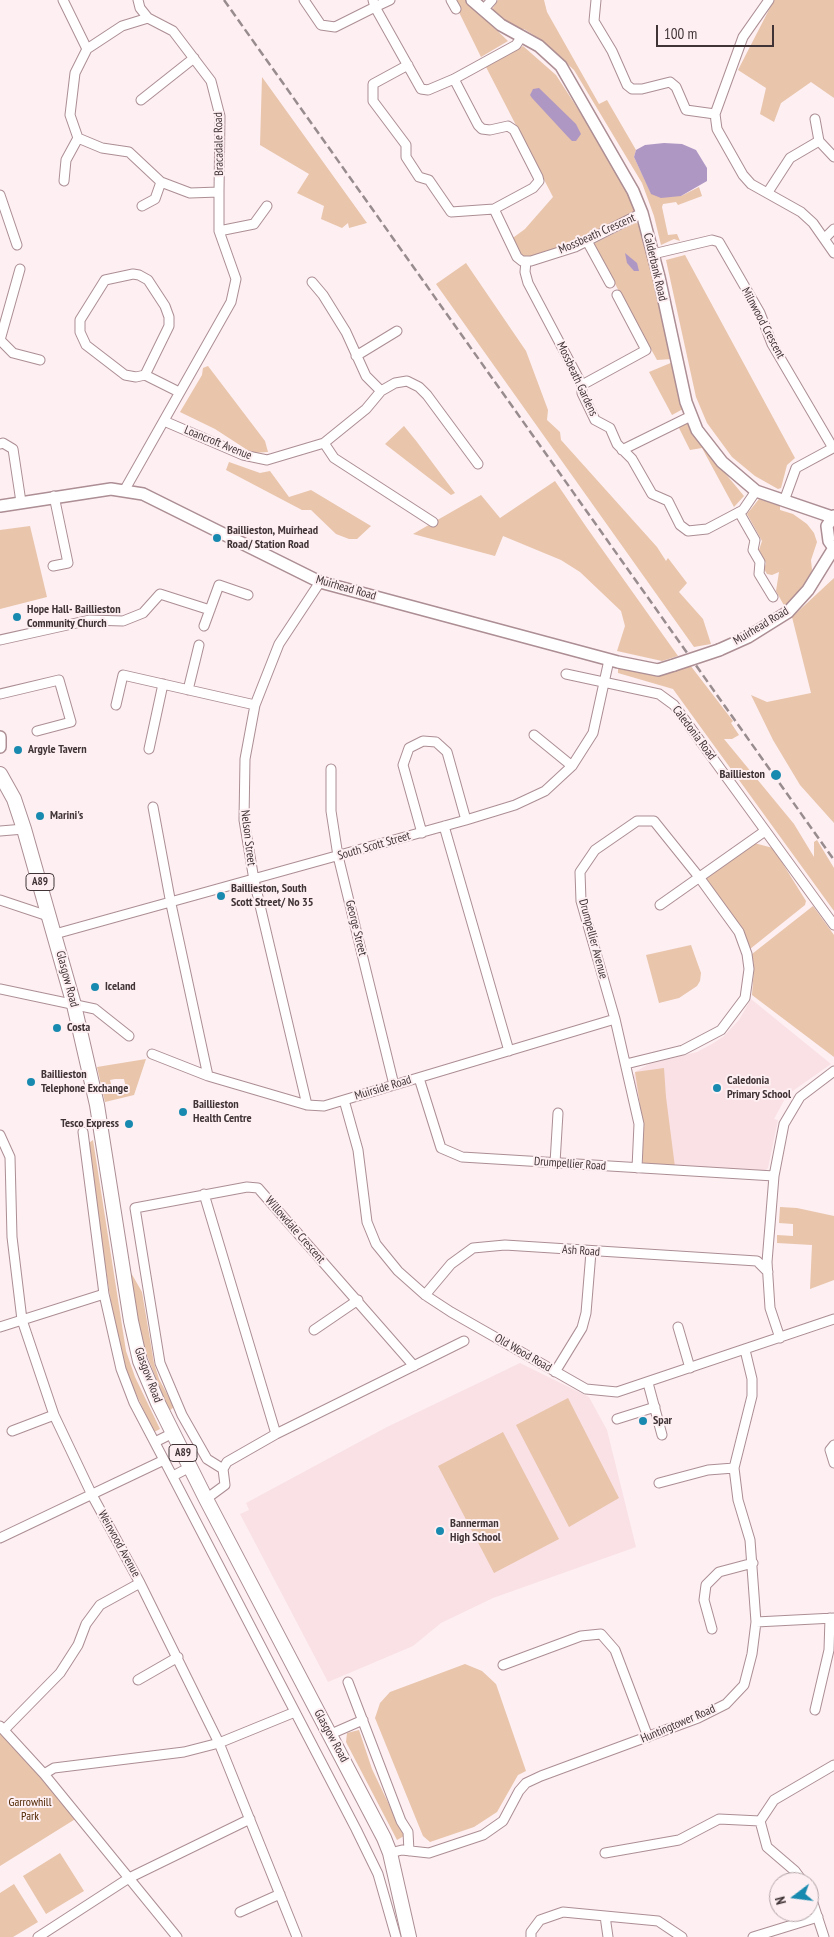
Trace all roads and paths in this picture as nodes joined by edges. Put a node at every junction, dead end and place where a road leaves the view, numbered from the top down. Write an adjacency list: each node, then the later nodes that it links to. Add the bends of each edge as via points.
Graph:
1 (63, 0): 15 (street)
2 (138, 0): 13 (street)
3 (304, 0): 10 (street, via 321,25 335,27)
4 (390, 0): 10 (street)
5 (451, 0): 11 (street)
6 (472, 0): 12 (street, Calderbank Road)
7 (492, 0): 12 (street)
8 (596, 0): 20 (street, via 594,21 627,85 632,89 642,89 670,82 676,87 686,110)
9 (769, 0): 20 (street, via 743,37)
10 (374, 4): 17 (street)
11 (456, 9)
12 (483, 10): 14 (street, Calderbank Road)
13 (148, 18): 15 (street, via 122,26); 16 (street, Bracadale Road, via 173,31)
14 (522, 36): 18 (street, via 516,45); 33 (street, Calderbank Road, via 561,66 633,191)
15 (87, 49): 22 (street, via 75,73 70,115)
16 (194, 58): 19 (street); 27 (street, Bracadale Road, via 211,81 220,116)
17 (408, 65): 18 (street, via 421,89 428,90); 32 (street, via 373,84 373,101 406,145 406,157 420,177 429,180 451,212)
18 (454, 79): 32 (street, via 482,129 508,126 514,130 538,177 533,188)
19 (141, 100)
20 (715, 114): 28 (street, via 717,129 743,175 751,184)
21 (815, 120): 23 (street)
22 (78, 138): 25 (street, via 66,160); 26 (street, Bracadale Road, via 102,148 129,152)
23 (819, 141): 24 (street); 28 (street, via 790,158)
24 (834, 157)
25 (64, 181)
26 (161, 182): 27 (street, Bracadale Road, via 190,192); 30 (street, via 155,199)
27 (219, 192): 35 (street, Bracadale Road)
28 (768, 192): 36 (street, via 801,212)
29 (0, 195): 38 (street)
30 (142, 206)
31 (268, 206): 35 (street, via 254,224)
32 (494, 209): 41 (street, via 517,257)
33 (642, 213): 37 (street, Mossbeath Crescent); 40 (street, Calderbank Road)
34 (834, 229): 36 (street)
35 (218, 231): 53 (street, Bracadale Road, via 236,279 231,302)
36 (825, 238): 39 (street)
37 (587, 241): 41 (street, Mossbeath Crescent); 44 (street)
38 (17, 245)
39 (834, 253)
40 (653, 254): 54 (street, Calderbank Road); 58 (street, Milnwood Crescent, via 712,240 719,242 760,313 772,344)
41 (526, 261): 51 (street, Mossbeath Gardens, via 528,284)
42 (20, 269): 47 (street)
43 (312, 282): 48 (street, via 335,312)
44 (610, 283)
45 (617, 295): 51 (street, via 646,350)
46 (397, 332): 48 (street)
47 (0, 340): 49 (street, via 13,353)
48 (356, 356): 52 (street, via 366,376)
49 (40, 360)
50 (145, 374): 50 (street, via 169,326 169,317 148,280 133,274 105,280 80,320 80,332 86,345 125,375 136,377); 53 (street)
51 (582, 385): 59 (street, Mossbeath Gardens, via 582,393 595,420 610,428)
52 (382, 391): 56 (street, Loancroft Avenue, via 366,409); 60 (street, Loancroft Avenue, via 395,383 407,381 419,387)
53 (179, 392): 55 (street, Bracadale Road)
54 (691, 416): 59 (street); 62 (street, Calderbank Road, via 697,430 722,462)
55 (164, 421): 56 (street, Loancroft Avenue, via 243,455 268,460); 61 (street, Bracadale Road)
56 (324, 443): 69 (street, via 334,458)
57 (0, 444): 65 (street, via 13,449)
58 (833, 449): 64 (street, Milnwood Crescent, via 796,468)
59 (622, 450): 67 (street, Mossbeath Gardens, via 632,459 652,494 668,501 680,525 688,531 707,529)
60 (478, 464)
61 (124, 490): 63 (street, Muirhead Road); 72 (street, Muirhead Road, via 143,494)
62 (756, 491): 64 (street, Calderbank Road); 67 (street, Mossbeath Gardens)
63 (54, 496): 65 (street, Muirhead Road); 71 (street, via 68,563)
64 (784, 501): 68 (street, Calderbank Road)
65 (21, 502): 66 (street, Muirhead Road)
66 (0, 506)
67 (739, 512): 74 (street, via 755,540 754,550 760,562 758,574)
68 (833, 516): 70 (street, via 827,532)
69 (433, 522)
70 (834, 548): 79 (street, Muirhead Road, bridge, via 808,590 788,612 748,637 658,670)
71 (53, 566)
72 (320, 582): 79 (street, Muirhead Road); 86 (street, Nelson Street, via 279,644)
73 (248, 595): 75 (street, via 219,585)
74 (773, 597)
75 (210, 610): 76 (street); 77 (street, via 160,594 144,613 122,620 90,620)
76 (204, 626)
77 (0, 640)
78 (199, 645): 83 (street)
79 (609, 660): 81 (street, South Scott Street)
80 (566, 674): 81 (street, Caledonia Road)
81 (604, 682): 92 (street, South Scott Street, via 593,733); 100 (street, Caledonia Road, via 659,694 674,705)
82 (163, 684): 83 (street); 85 (street, via 123,674); 91 (street)
83 (188, 690): 86 (street)
84 (0, 694): 87 (street, via 59,680 71,722)
85 (116, 705)
86 (255, 705): 104 (street, Nelson Street, via 245,759 244,820)
87 (37, 731)
88 (534, 735): 92 (street)
89 (0, 737): 90 (street)
90 (0, 747)
91 (149, 749)
92 (572, 766): 96 (street, South Scott Street, via 545,792 515,806)
93 (331, 769): 102 (street, George Street, via 330,811)
94 (0, 774): 98 (main road, Glasgow Road / A89, via 14,799)
95 (153, 807): 106 (street)
96 (466, 820): 97 (street, South Scott Street); 101 (street, via 447,752 436,742 424,741 409,748 403,765)
97 (444, 826): 101 (street, South Scott Street); 115 (street)
98 (24, 829): 99 (street); 108 (main road, Glasgow Road / A89)
99 (0, 831)
100 (765, 831): 103 (street); 109 (street, Caledonia Road)
101 (422, 833): 102 (street, South Scott Street)
102 (338, 856): 104 (street, South Scott Street); 121 (street, George Street)
103 (699, 877): 107 (street); 113 (street, Drumpellier Avenue, via 654,821 638,821 595,850 580,872 581,901); 117 (street, via 739,932 749,969 745,998 721,1030 683,1050)
104 (254, 880): 106 (street, South Scott Street); 123 (street, Nelson Street)
105 (0, 900): 108 (street)
106 (171, 904): 110 (street, South Scott Street); 119 (street)
107 (660, 904)
108 (50, 917): 110 (main road, Glasgow Road / A89)
109 (834, 925)
110 (55, 934): 112 (main road, Glasgow Road / A89)
111 (0, 989): 112 (street)
112 (74, 1005): 114 (street, via 94,1009); 154 (main road, Glasgow Road / A89, via 97,1105 134,1339 147,1379)
113 (615, 1019): 115 (street, Muirside Road); 117 (street, Drumpellier Avenue)
114 (129, 1036)
115 (510, 1051): 120 (street, Muirside Road)
116 (152, 1054): 119 (street, Muirside Road)
117 (626, 1064): 128 (street, Drumpellier Avenue, via 639,1124)
118 (834, 1071): 129 (street, via 800,1097 784,1124)
119 (208, 1076): 123 (street, Muirside Road)
120 (419, 1078): 121 (street, Muirside Road); 127 (street, Drumpellier Road, via 441,1148 462,1157)
121 (394, 1085): 122 (street, Muirside Road)
122 (344, 1100): 123 (street, Muirside Road, via 324,1106); 136 (street, Old Wood Road, via 358,1150 362,1200 376,1244 398,1271)
123 (306, 1105)
124 (558, 1113): 127 (street)
125 (83, 1132): 135 (street, Glasgow Road)
126 (0, 1135): 139 (street, Weirwood Avenue, via 10,1157 12,1237)
127 (555, 1163): 128 (street, Drumpellier Road)
128 (637, 1168): 129 (street, Drumpellier Road)
129 (774, 1176): 132 (street)
130 (204, 1194): 137 (street, Willowdale Crescent, via 258,1188); 155 (street); 163 (street, Willowdale Crescent, via 134,1208 160,1363 182,1415 207,1458)
131 (591, 1252): 133 (street, Ash Road); 136 (street, Ash Road, via 505,1245 473,1248 451,1264); 148 (street, via 582,1328)
132 (768, 1252): 133 (street); 134 (street)
133 (757, 1261): 134 (street)
134 (768, 1272): 143 (street, via 770,1308)
135 (104, 1294): 139 (street); 157 (street, Glasgow Road, via 121,1369)
136 (425, 1295): 148 (street, Old Wood Road)
137 (358, 1300): 142 (street); 146 (street, Willowdale Crescent)
138 (834, 1319): 143 (street, Old Wood Road)
139 (22, 1320): 140 (street); 151 (street, Weirwood Avenue)
140 (0, 1327)
141 (678, 1327): 147 (street)
142 (314, 1330)
143 (780, 1338): 145 (street, Old Wood Road)
144 (464, 1342): 146 (street)
145 (745, 1350): 147 (street, Old Wood Road); 162 (street, Huntingtower Road, via 752,1379 752,1396)
146 (414, 1366): 155 (street)
147 (690, 1368): 149 (street, Old Wood Road)
148 (555, 1372): 149 (street, Old Wood Road, via 586,1389 617,1392)
149 (648, 1383): 150 (street)
150 (655, 1407): 152 (street); 156 (street)
151 (54, 1415): 153 (street); 166 (street, Weirwood Avenue)
152 (617, 1419)
153 (12, 1431)
154 (172, 1433): 157 (street); 161 (main road, Glasgow Road / A89)
155 (276, 1434): 163 (street, via 227,1462)
156 (662, 1435)
157 (155, 1442): 159 (street, Glasgow Road)
158 (834, 1445): 160 (street, via 830,1450)
159 (164, 1460): 164 (street, Glasgow Road); 166 (street)
160 (834, 1463)
161 (190, 1467): 164 (street); 167 (main road, Glasgow Road / A89)
162 (734, 1468): 165 (street, via 708,1470); 169 (street, Huntingtower Road)
163 (223, 1469): 167 (street, via 225,1485)
164 (172, 1476): 179 (street, Glasgow Road)
165 (665, 1485)
166 (92, 1495): 168 (street); 170 (street, Weirwood Avenue)
167 (206, 1499): 182 (main road, Glasgow Road / A89)
168 (0, 1538)
169 (753, 1563): 172 (street, Huntingtower Road); 173 (street, via 719,1572 710,1579 704,1597 705,1621)
170 (140, 1583): 174 (street, Weirwood Avenue); 181 (street, via 100,1605 60,1673)
171 (832, 1618): 172 (street); 178 (street, via 829,1650)
172 (756, 1622): 183 (street, Huntingtower Road, via 744,1685 726,1704)
173 (712, 1629)
174 (178, 1657): 176 (street); 184 (street, Weirwood Avenue)
175 (503, 1665): 183 (street, via 580,1636 601,1634 615,1650)
176 (138, 1680)
177 (348, 1682): 180 (street)
178 (816, 1710)
179 (295, 1712): 184 (street); 196 (street, Glasgow Road)
180 (363, 1720): 182 (street); 189 (street, via 408,1832)
181 (2, 1728): 186 (street)
182 (331, 1734): 190 (main road, Glasgow Road / A89)
183 (648, 1737): 189 (street, Huntingtower Road, via 526,1784 503,1821 483,1835 429,1853)
184 (219, 1743): 186 (street, via 184,1752 54,1768); 187 (street, Weirwood Avenue)
185 (834, 1765): 188 (street, via 774,1800)
186 (44, 1774): 193 (street)
187 (250, 1819): 193 (street); 194 (street, Weirwood Avenue)
188 (760, 1821): 191 (street, via 719,1819 679,1840); 192 (street, via 767,1847)
189 (409, 1851): 190 (street, Huntingtower Road)
190 (390, 1853): 196 (main road, Glasgow Road / A89)
191 (604, 1853)
192 (796, 1872)
193 (128, 1878): 201 (street); 202 (street)
194 (280, 1894): 195 (street); 203 (street, Weirwood Avenue)
195 (240, 1912)
196 (397, 1912): 200 (street, Glasgow Road); 204 (main road, Glasgow Road / A89)
197 (605, 1916): 205 (street, via 563,1912 540,1920); 206 (street); 207 (street, via 658,1920)
198 (819, 1920): 209 (street)
199 (802, 1922): 208 (street)
200 (393, 1935)
201 (38, 1937)
202 (177, 1937)
203 (297, 1937)
204 (409, 1937)
205 (531, 1937)
206 (608, 1937)
207 (682, 1937)
208 (753, 1937)
209 (824, 1937)

